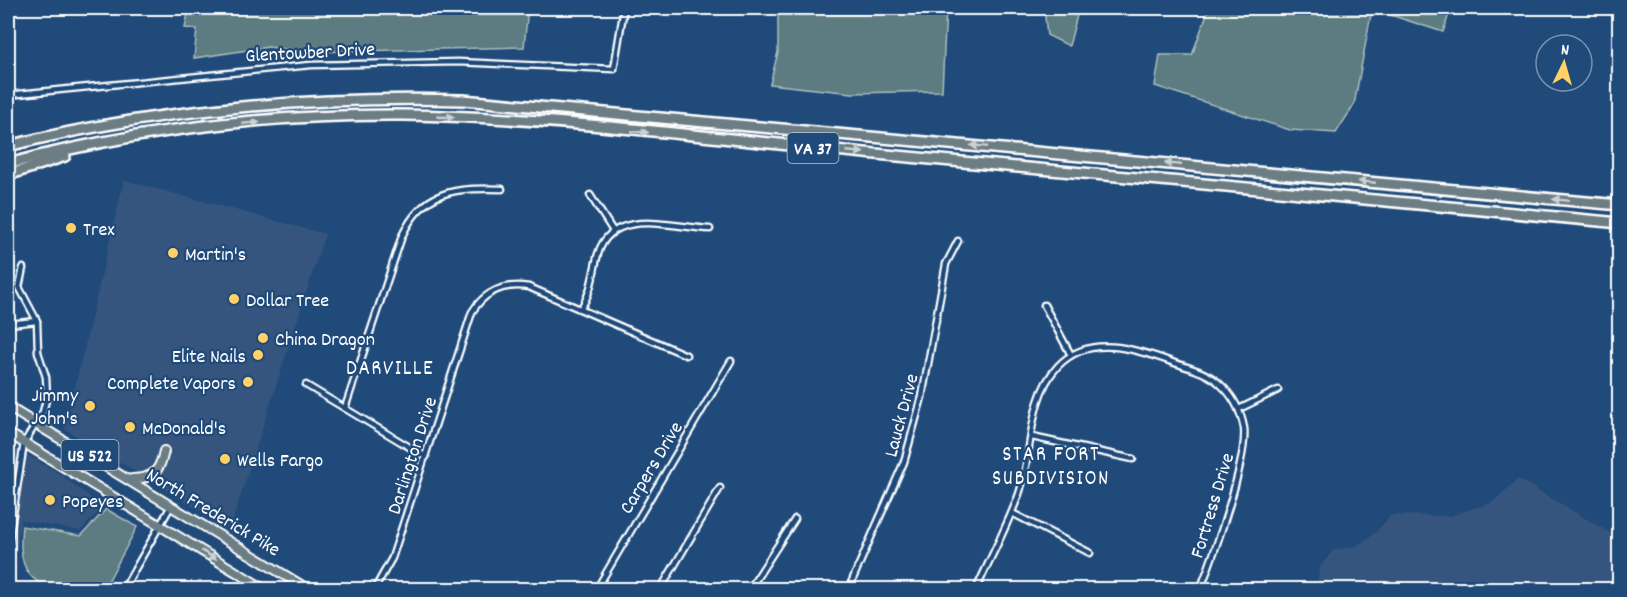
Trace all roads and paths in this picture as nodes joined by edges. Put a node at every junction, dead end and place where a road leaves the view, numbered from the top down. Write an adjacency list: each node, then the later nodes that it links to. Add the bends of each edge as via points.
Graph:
1 (624, 8): 2 (street, Glentowber Drive, via 614,69 458,62 311,65)
2 (8, 95)
3 (212, 127): 5 (highway, VA 37, via 123,139); 6 (highway, via 73,154); 10 (highway, VA 37, one-way to 10, via 364,116 493,119)
4 (8, 145): 9 (highway, VA 37, one-way to 4, via 463,100 357,99 246,105 169,114)
5 (8, 164)
6 (8, 175)
7 (502, 189): 25 (street, via 446,192 430,200 412,219 402,236)
8 (591, 195): 12 (street)
9 (1620, 205)
10 (1620, 223)
11 (710, 229): 12 (street, via 636,223)
12 (613, 231): 16 (street, via 601,246)
13 (958, 241): 49 (street, Lauck Drive, via 946,264 922,397 904,462)
14 (23, 268): 17 (street, via 19,287)
15 (1044, 304): 20 (street)
16 (581, 308): 19 (street, Darlington Drive); 32 (street, Darlington Drive, via 520,285 503,287 483,297 472,312)
17 (37, 321): 18 (street); 27 (street, via 38,352 48,387 46,405)
18 (8, 324)
19 (686, 355)
20 (1071, 355): 26 (street, Fortress Drive, via 1108,346 1135,349 1211,377); 29 (street, via 1046,382)
21 (731, 361): 46 (street, Carpers Drive)
22 (306, 385): 25 (street)
23 (1278, 390): 26 (street)
24 (8, 407): 27 (main road, North Frederick Pike / US 522)
25 (345, 408): 32 (street)
26 (1239, 409): 51 (street, Fortress Drive, via 1244,428 1243,454)
27 (36, 423): 30 (street); 34 (main road, North Frederick Pike / US 522)
28 (8, 434): 30 (main road, North Frederick Pike / US 522)
29 (1032, 437): 33 (street); 37 (street)
30 (24, 443): 39 (main road, North Frederick Pike / US 522); 40 (street)
31 (164, 451): 34 (main road, via 157,472 146,479)
32 (426, 457): 45 (street, Darlington Drive, via 392,558)
33 (1133, 459)
34 (129, 479): 36 (main road, North Frederick Pike / US 522)
35 (720, 488): 47 (street)
36 (172, 505): 39 (street); 44 (main road, North Frederick Pike / US 522)
37 (1012, 513): 41 (street); 50 (street)
38 (795, 519): 48 (street)
39 (160, 525): 42 (street); 43 (main road, North Frederick Pike / US 522, one-way to 43)
40 (8, 546)
41 (1090, 553)
42 (123, 590)
43 (266, 590)
44 (309, 590)
45 (374, 590)
46 (596, 590)
47 (660, 590)
48 (749, 590)
49 (848, 590)
50 (976, 590)
51 (1200, 590)

